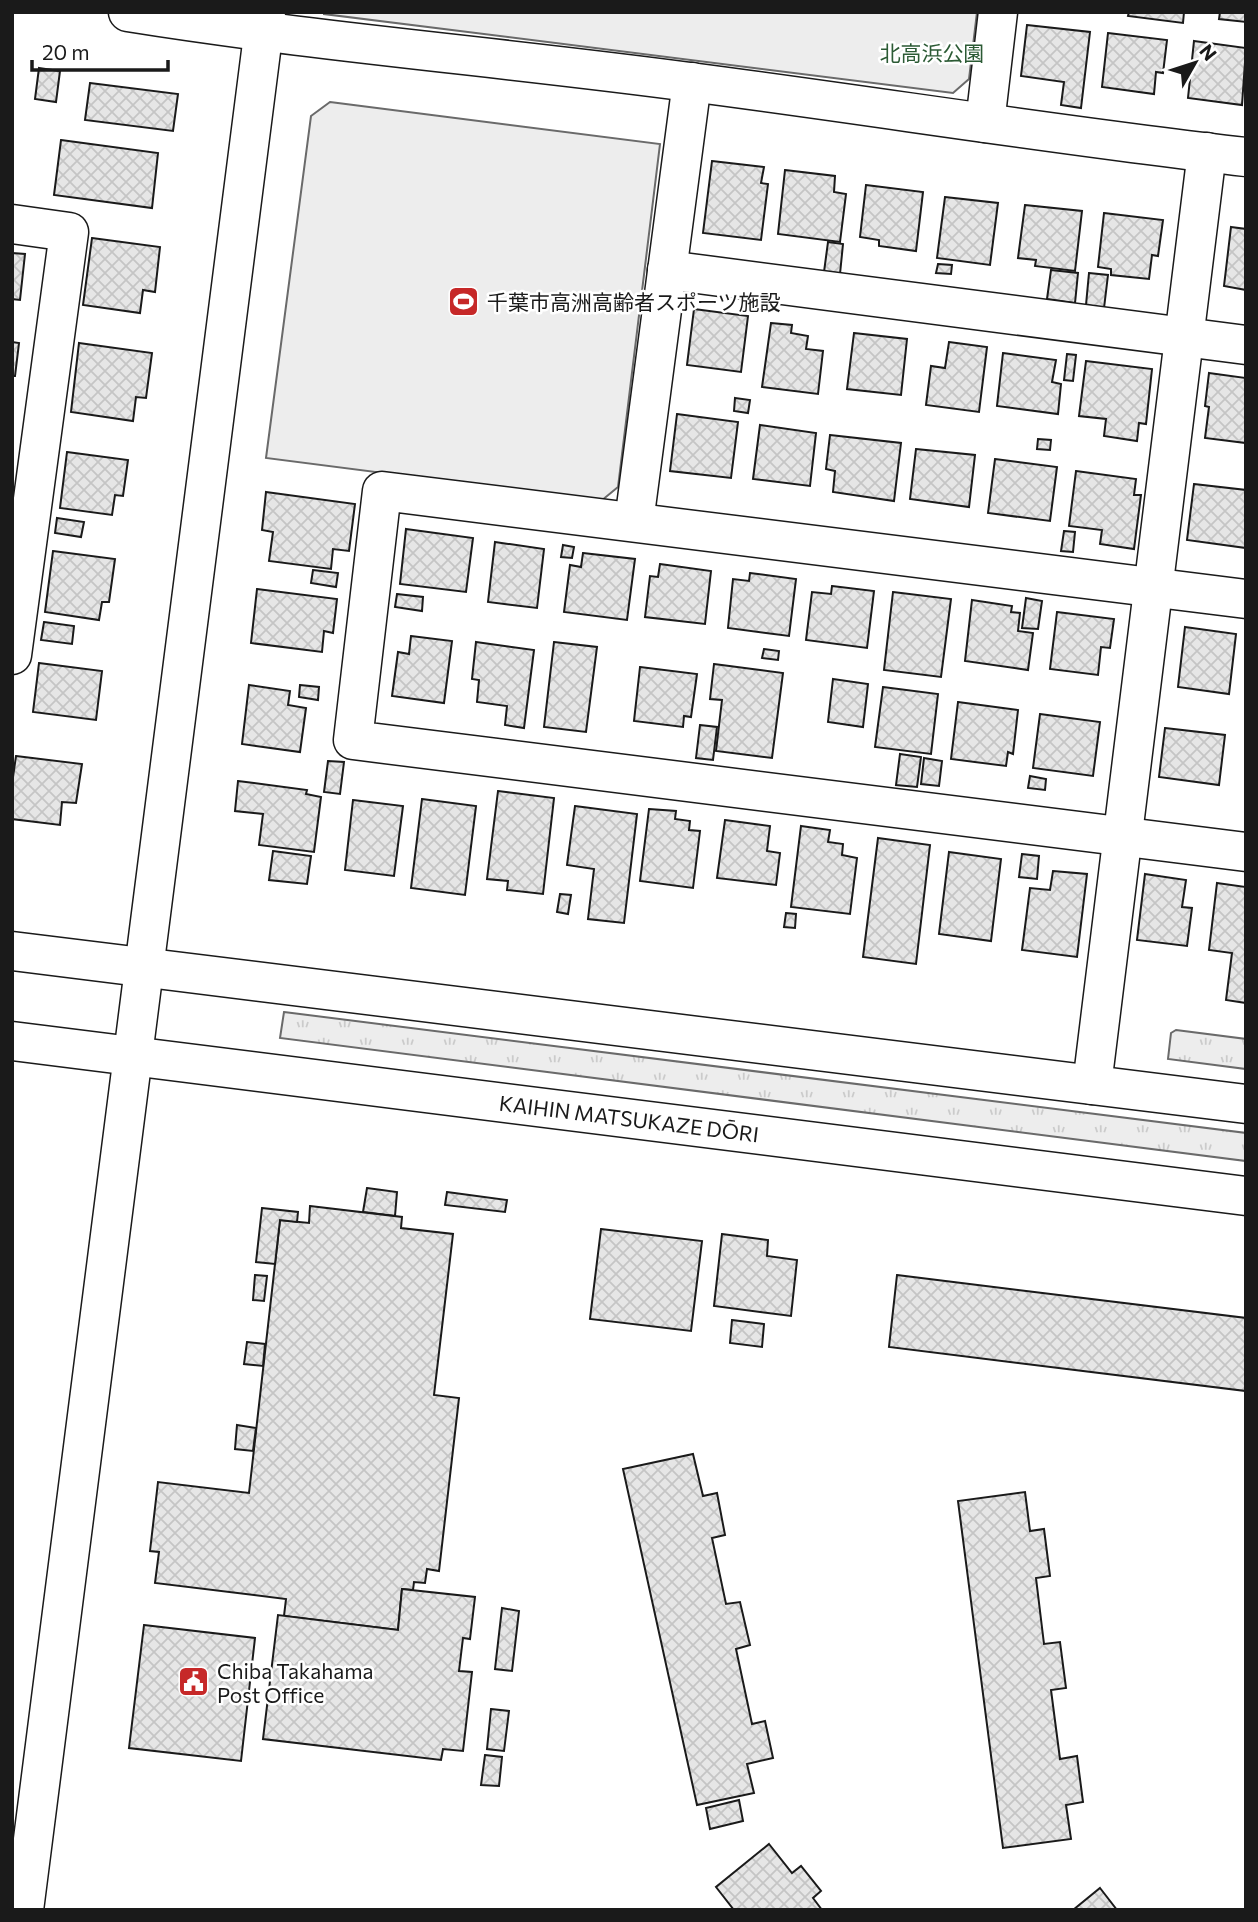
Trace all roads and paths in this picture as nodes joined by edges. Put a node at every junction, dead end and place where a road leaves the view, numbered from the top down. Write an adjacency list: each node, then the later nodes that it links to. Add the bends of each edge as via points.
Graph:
1 (128, 12): 3 (street)
2 (998, 12): 5 (street)
3 (265, 23): 4 (street); 19 (street)
4 (692, 82): 5 (street); 9 (street)
5 (985, 123): 6 (street)
6 (1207, 152): 7 (street); 10 (street)
7 (1246, 157)
8 (12, 224): 15 (street, via 69,232)
9 (667, 270): 10 (street); 12 (street)
10 (1184, 337): 11 (street); 13 (street)
11 (1246, 345)
12 (634, 522): 13 (street); 16 (street, via 382,491 353,740)
13 (1153, 588): 14 (street); 16 (street)
14 (1246, 599)
15 (12, 655)
16 (1123, 836): 17 (street); 22 (street)
17 (1246, 852)
18 (12, 951): 19 (street)
19 (144, 967): 21 (street); 22 (street)
20 (12, 1041): 21 (street, KAIHIN MATSUKAZE DŌRI)
21 (133, 1056): 24 (street, KAIHIN MATSUKAZE DŌRI); 25 (street)
22 (1092, 1086): 23 (street)
23 (1246, 1104)
24 (1246, 1196)
25 (24, 1910)

